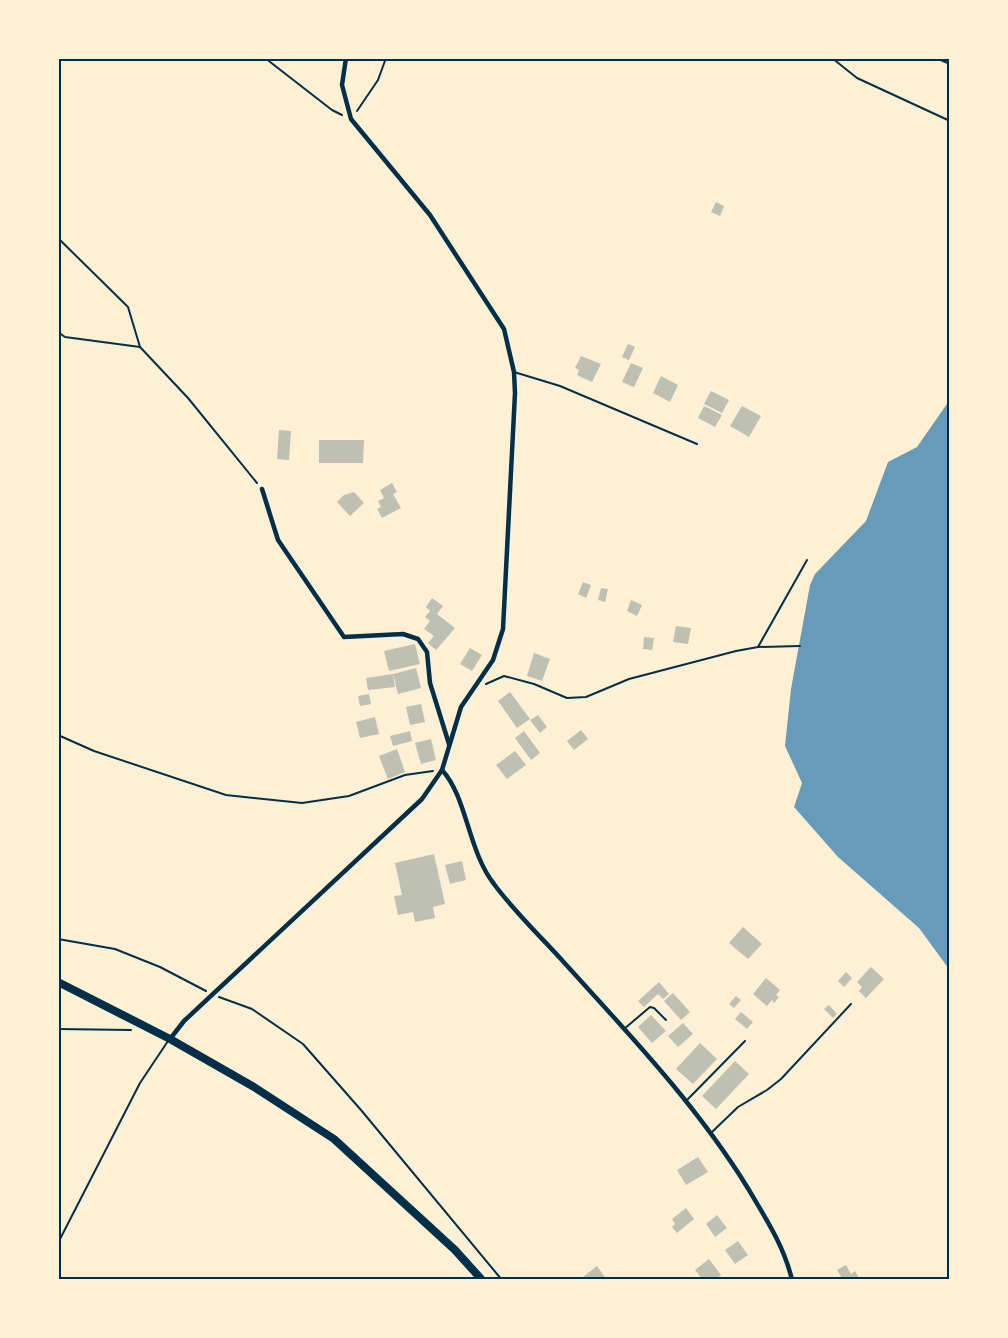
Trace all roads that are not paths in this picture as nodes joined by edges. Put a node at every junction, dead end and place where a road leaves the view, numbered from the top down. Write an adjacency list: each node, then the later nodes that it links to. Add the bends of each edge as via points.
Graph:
1 (346, 58): 2 (street, via 342,85 351,119 430,215 504,329)
2 (514, 372): 3 (lane, via 560,386); 5 (street, via 503,629 494,660 461,707)
3 (697, 444)
4 (262, 489): 5 (street, via 278,540 344,637 403,634 418,639 427,652 430,682)
5 (449, 747): 6 (street)
6 (442, 770): 10 (street, via 452,781 472,844 493,883); 11 (street, via 422,799 184,1020)
7 (58, 982): 11 (main road)
8 (851, 1004): 14 (lane, via 781,1079 738,1107)
9 (666, 1020): 10 (lane, via 650,1007)
10 (624, 1029): 13 (street)
11 (170, 1039): 15 (lane, via 140,1083); 16 (main road, via 334,1139 455,1250)
12 (745, 1041): 13 (lane)
13 (686, 1102): 14 (street)
14 (710, 1134): 17 (street, via 777,1238)
15 (58, 1243)
16 (482, 1280)
17 (792, 1280)

